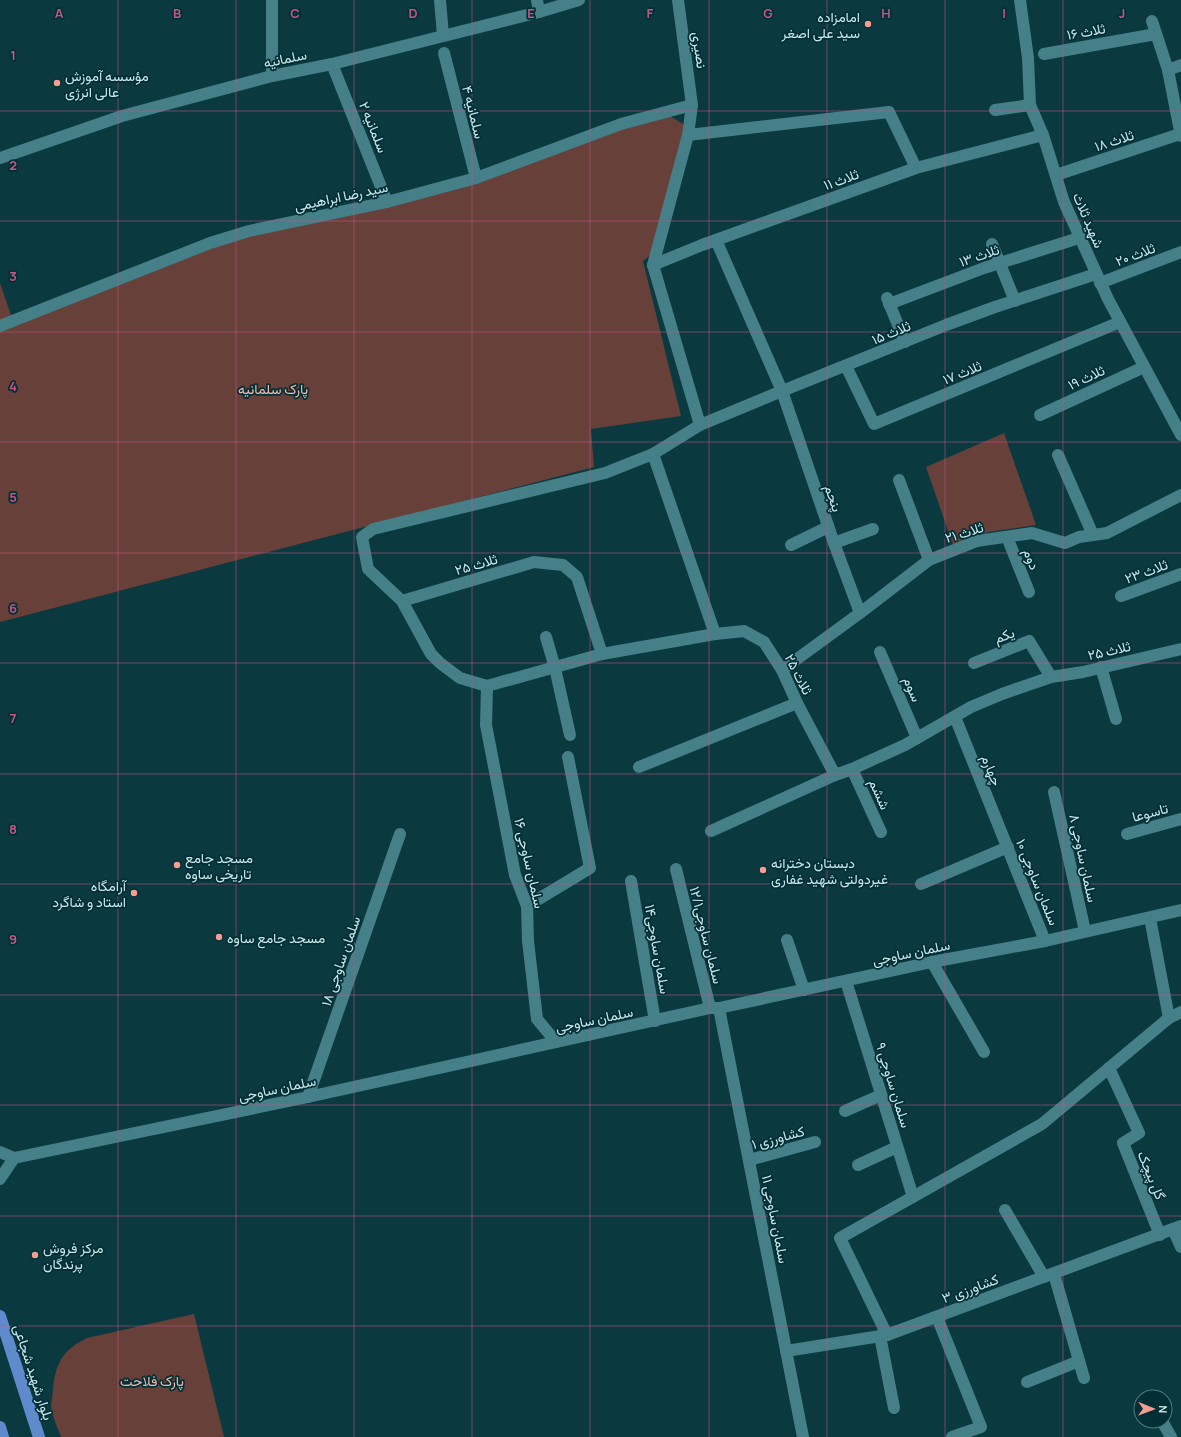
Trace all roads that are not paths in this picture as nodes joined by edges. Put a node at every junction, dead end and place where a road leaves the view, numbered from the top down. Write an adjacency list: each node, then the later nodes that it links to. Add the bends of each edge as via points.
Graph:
1 (272, 0): 16 (street)
2 (440, 0): 10 (street)
3 (537, 0): 7 (street)
4 (579, 0): 7 (street, سلمانیه)
5 (678, 0): 17 (street, نصیری)
6 (1020, 0): 18 (street, شهید ثلاث, via 1028,58)
7 (539, 12): 10 (street, سلمانیه)
8 (1152, 21): 9 (street)
9 (1156, 34): 12 (street, ثلاث ۱۶); 15 (street)
10 (444, 35): 13 (street, سلمانیه)
11 (444, 53): 26 (street, سلمانیه ۴)
12 (1044, 54)
13 (332, 64): 16 (street, سلمانیه); 27 (street, سلمانیه ۲)
14 (1181, 65): 15 (street)
15 (1168, 70): 22 (street)
16 (272, 76): 23 (street, سلمانیه, via 122,116)
17 (692, 105): 20 (street, نصیری); 26 (street, سید رضا ابراهیمی, via 621,124)
18 (1030, 105): 19 (street); 21 (street, شهید ثلاث)
19 (995, 110)
20 (688, 135): 24 (street, via 889,112); 33 (street, نصیری)
21 (1043, 135): 24 (street, ثلاث ۱۱); 25 (street, شهید ثلاث)
22 (1181, 135): 25 (street, ثلاث ۱۸)
23 (0, 158)
24 (916, 168): 29 (street, ثلاث ۱۱)
25 (1056, 175): 28 (street, شهید ثلاث, via 1064,202)
26 (476, 178): 27 (street, سید رضا ابراهیمی)
27 (387, 202): 37 (street, سید رضا ابراهیمی, via 249,231 210,243)
28 (1080, 238): 32 (street, ثلاث ۱۳); 34 (street, شهید ثلاث)
29 (716, 240): 33 (street, ثلاث ۱۱); 41 (street, پنجم)
30 (992, 244): 32 (street)
31 (1181, 252): 34 (street, ثلاث ۲۰)
32 (1000, 264): 35 (street); 38 (street, ثلاث ۱۳, via 888,301)
33 (653, 265): 43 (street)
34 (1098, 279): 35 (street, ثلاث ۱۵); 36 (street, شهید ثلاث)
35 (1015, 301): 38 (street, ثلاث ۱۵)
36 (1120, 322): 39 (street, ثلاث ۱۷, via 874,424); 40 (street, شهید ثلاث)
37 (0, 326)
38 (905, 342): 39 (street, ثلاث ۱۵)
39 (846, 366): 41 (street, ثلاث ۱۵)
40 (1144, 367): 42 (street, ثلاث ۱۹); 44 (street, شهید ثلاث)
41 (782, 391): 43 (street, ثلاث ۱۵); 49 (street, پنجم)
42 (1040, 415)
43 (700, 425): 45 (street, ثلاث ۱۵)
44 (1181, 435)
45 (653, 454): 59 (street, ثلاث ۱۵, via 605,473 373,529 362,537 368,569); 61 (street)
46 (1058, 455): 51 (street)
47 (900, 480): 55 (street)
48 (1181, 495): 51 (street, ثلاث ۲۱, via 1107,533)
49 (828, 528): 53 (street, پنجم); 54 (street)
50 (873, 529): 53 (street)
51 (1093, 535): 52 (street, ثلاث ۲۱, via 1065,543 1032,533)
52 (1007, 536): 55 (street, ثلاث ۲۱, via 977,541); 57 (street, دوم)
53 (834, 543): 60 (street, پنجم)
54 (791, 545)
55 (929, 560): 60 (street, ثلاث ۲۱)
56 (1181, 574): 58 (street, ثلاث ۲۳)
57 (1029, 592)
58 (1121, 596)
59 (402, 601): 65 (street, ثلاث ۲۵, via 534,562 563,565 577,577); 71 (street, via 423,642 440,663 460,678)
60 (860, 613): 69 (street, ثلاث ۲۱)
61 (715, 634): 65 (street, ثلاث ۲۵); 69 (street, ثلاث ۲۵, via 744,630 764,642)
62 (546, 637): 68 (street)
63 (1181, 649): 67 (street, ثلاث ۲۵)
64 (880, 652): 76 (street, سوم)
65 (602, 654): 68 (street)
66 (974, 663): 70 (street, یکم, via 1030,641)
67 (1101, 667): 70 (street, ثلاث ۲۵); 74 (street)
68 (555, 668): 71 (street); 75 (street)
69 (782, 670): 72 (street, ثلاث ۲۵)
70 (1051, 677): 73 (street, ثلاث ۲۵, via 1002,694)
71 (487, 686): 92 (street, سلمان ساوجی ۱۶, via 486,725 515,875)
72 (797, 703): 78 (street); 80 (street, ثلاث ۲۵)
73 (955, 717): 76 (street, ثلاث ۲۵); 87 (street, چهارم)
74 (1116, 719)
75 (570, 735)
76 (918, 738): 79 (street, ثلاث ۲۵)
77 (568, 757): 92 (street, via 590,868)
78 (639, 767)
79 (852, 769): 80 (street, ثلاث ۲۵); 84 (street, ششم)
80 (835, 775): 83 (street)
81 (1054, 792): 95 (street, سلمان ساوجی ۸)
82 (1181, 819): 86 (street, تاسوعا)
83 (711, 831)
84 (881, 832)
85 (400, 834): 109 (street, سلمان ساوجی ۱۸)
86 (1127, 834)
87 (1002, 835): 88 (street, سلمان ساوجی ۱۰)
88 (1008, 847): 91 (street); 97 (street, سلمان ساوجی ۱۰)
89 (676, 869): 101 (street, سلمان ساوجی۱۲/۱)
90 (631, 881): 104 (street, سلمان ساوجی۱۴)
91 (920, 884)
92 (527, 906): 105 (street, سلمان ساوجی ۱۶, via 528,941 537,1019)
93 (1181, 910): 94 (street, سلمان ساوجی)
94 (1150, 918): 95 (street, سلمان ساوجی); 103 (street)
95 (1085, 932): 97 (street, سلمان ساوجی)
96 (787, 940): 100 (street)
97 (1045, 940): 98 (street, سلمان ساوجی)
98 (932, 962): 99 (street, سلمان ساوجی); 106 (street)
99 (846, 981): 100 (street, سلمان ساوجی); 108 (street, سلمان ساوجی ۹)
100 (804, 990): 101 (street, سلمان ساوجی)
101 (714, 1008): 104 (street, سلمان ساوجی); 115 (street, سلمان ساوجی ۱۱)
102 (1181, 1012): 103 (street)
103 (1168, 1018): 107 (street)
104 (654, 1021): 105 (street, سلمان ساوجی)
105 (556, 1042): 109 (street, سلمان ساوجی)
106 (984, 1052)
107 (1109, 1068): 118 (street, via 1042,1124); 121 (street, گل پیچک, via 1139,1133 1123,1144)
108 (881, 1095): 110 (street); 112 (street, سلمان ساوجی ۹)
109 (308, 1097): 114 (street, سلمان ساوجی)
110 (845, 1111)
111 (815, 1142): 115 (street, کشاورزی ۱)
112 (897, 1147): 116 (street); 118 (street, سلمان ساوجی ۹)
113 (0, 1152): 114 (street)
114 (14, 1158): 117 (street)
115 (749, 1160): 127 (street, سلمان ساوجی ۱۱)
116 (858, 1165)
117 (0, 1179)
118 (913, 1197): 126 (street, via 840,1238)
119 (1005, 1210): 123 (street)
120 (1177, 1228): 121 (street, کشاورزی ۳); 122 (street)
121 (1160, 1235): 123 (street, کشاورزی ۳)
122 (1181, 1247)
123 (1049, 1275): 125 (street, کشاورزی ۳); 128 (street)
124 (0, 1316): 134 (main road, بلوار شهید شجاعی)
125 (937, 1317): 126 (street, کشاورزی ۳); 136 (street, via 981,1427)
126 (884, 1335): 127 (street, کشاورزی ۳); 131 (street)
127 (786, 1351): 135 (street, سلمان ساوجی ۱۱)
128 (1079, 1362): 129 (street); 130 (street)
129 (1084, 1378)
130 (1026, 1382)
131 (894, 1408)
132 (0, 1427): 133 (main road)
133 (3, 1437)
134 (39, 1437)
135 (803, 1437)
136 (952, 1437)

